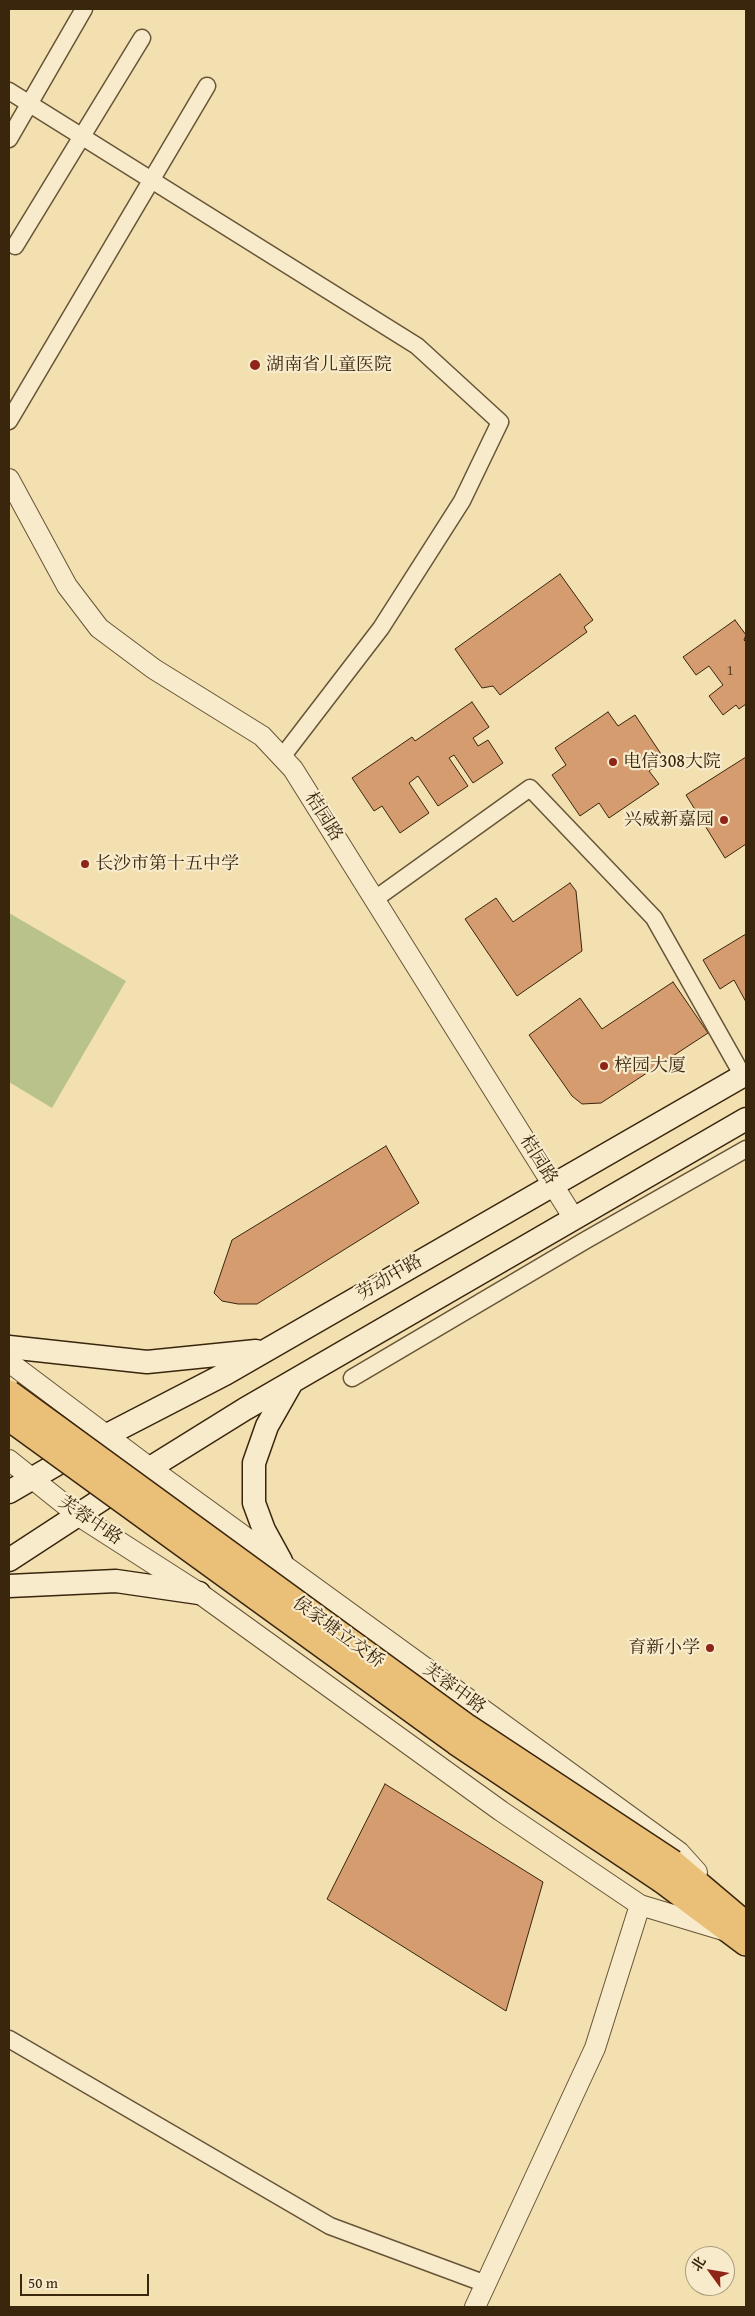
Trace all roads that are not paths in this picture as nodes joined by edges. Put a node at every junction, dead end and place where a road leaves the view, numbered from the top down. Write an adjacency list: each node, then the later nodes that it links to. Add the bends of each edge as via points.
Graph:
1 (84, 9): 5 (street)
2 (142, 38): 6 (street)
3 (207, 86): 8 (street)
4 (9, 91): 5 (street)
5 (30, 104): 6 (street); 7 (street)
6 (82, 137): 8 (street); 9 (street)
7 (9, 139)
8 (153, 180): 10 (street); 12 (street, via 417,346 500,422 462,501 381,628)
9 (15, 246)
10 (9, 421)
11 (9, 480): 12 (street, 桔园路, via 67,586 99,628 154,669 262,736)
12 (282, 757): 13 (street, 桔园路, via 293,768)
13 (375, 899): 14 (street, via 530,788 654,918); 17 (street, 桔园路)
14 (745, 1075): 17 (main road, 劳动中路)
15 (746, 1119): 18 (main road)
16 (746, 1149): 22 (street)
17 (553, 1184): 18 (street, 桔园路); 20 (main road, 劳动中路)
18 (573, 1217): 23 (main road)
19 (9, 1347): 20 (main road, via 147,1362)
20 (265, 1351): 26 (main road, 劳动中路)
21 (9, 1362): 26 (street)
22 (352, 1378)
23 (292, 1382): 28 (main road); 33 (main road, via 267,1426 254,1463 254,1504)
24 (9, 1393): 36 (main road, 侯家塘立交桥, bridge)
25 (9, 1418): 36 (main road, 侯家塘立交桥, bridge, via 456,1742)
26 (107, 1435): 28 (street, 芙蓉中路); 29 (main road, 劳动中路)
27 (9, 1460): 29 (street, 芙蓉中路)
28 (150, 1468): 31 (main road); 33 (street, 芙蓉中路)
29 (32, 1480): 30 (main road, 劳动中路); 31 (street, 芙蓉中路)
30 (9, 1492)
31 (79, 1516): 32 (main road); 35 (street, 芙蓉中路)
32 (9, 1560)
33 (281, 1561): 38 (street, 芙蓉中路, via 679,1852)
34 (9, 1586): 35 (main road, via 116,1581)
35 (199, 1592): 37 (street, 芙蓉中路, via 501,1811)
36 (668, 1872): 38 (main road)
37 (640, 1905): 38 (street, 芙蓉中路); 40 (street, via 595,2048)
38 (741, 1930)
39 (9, 2039): 40 (street, via 330,2226)
40 (486, 2284): 41 (street)
41 (475, 2307)

